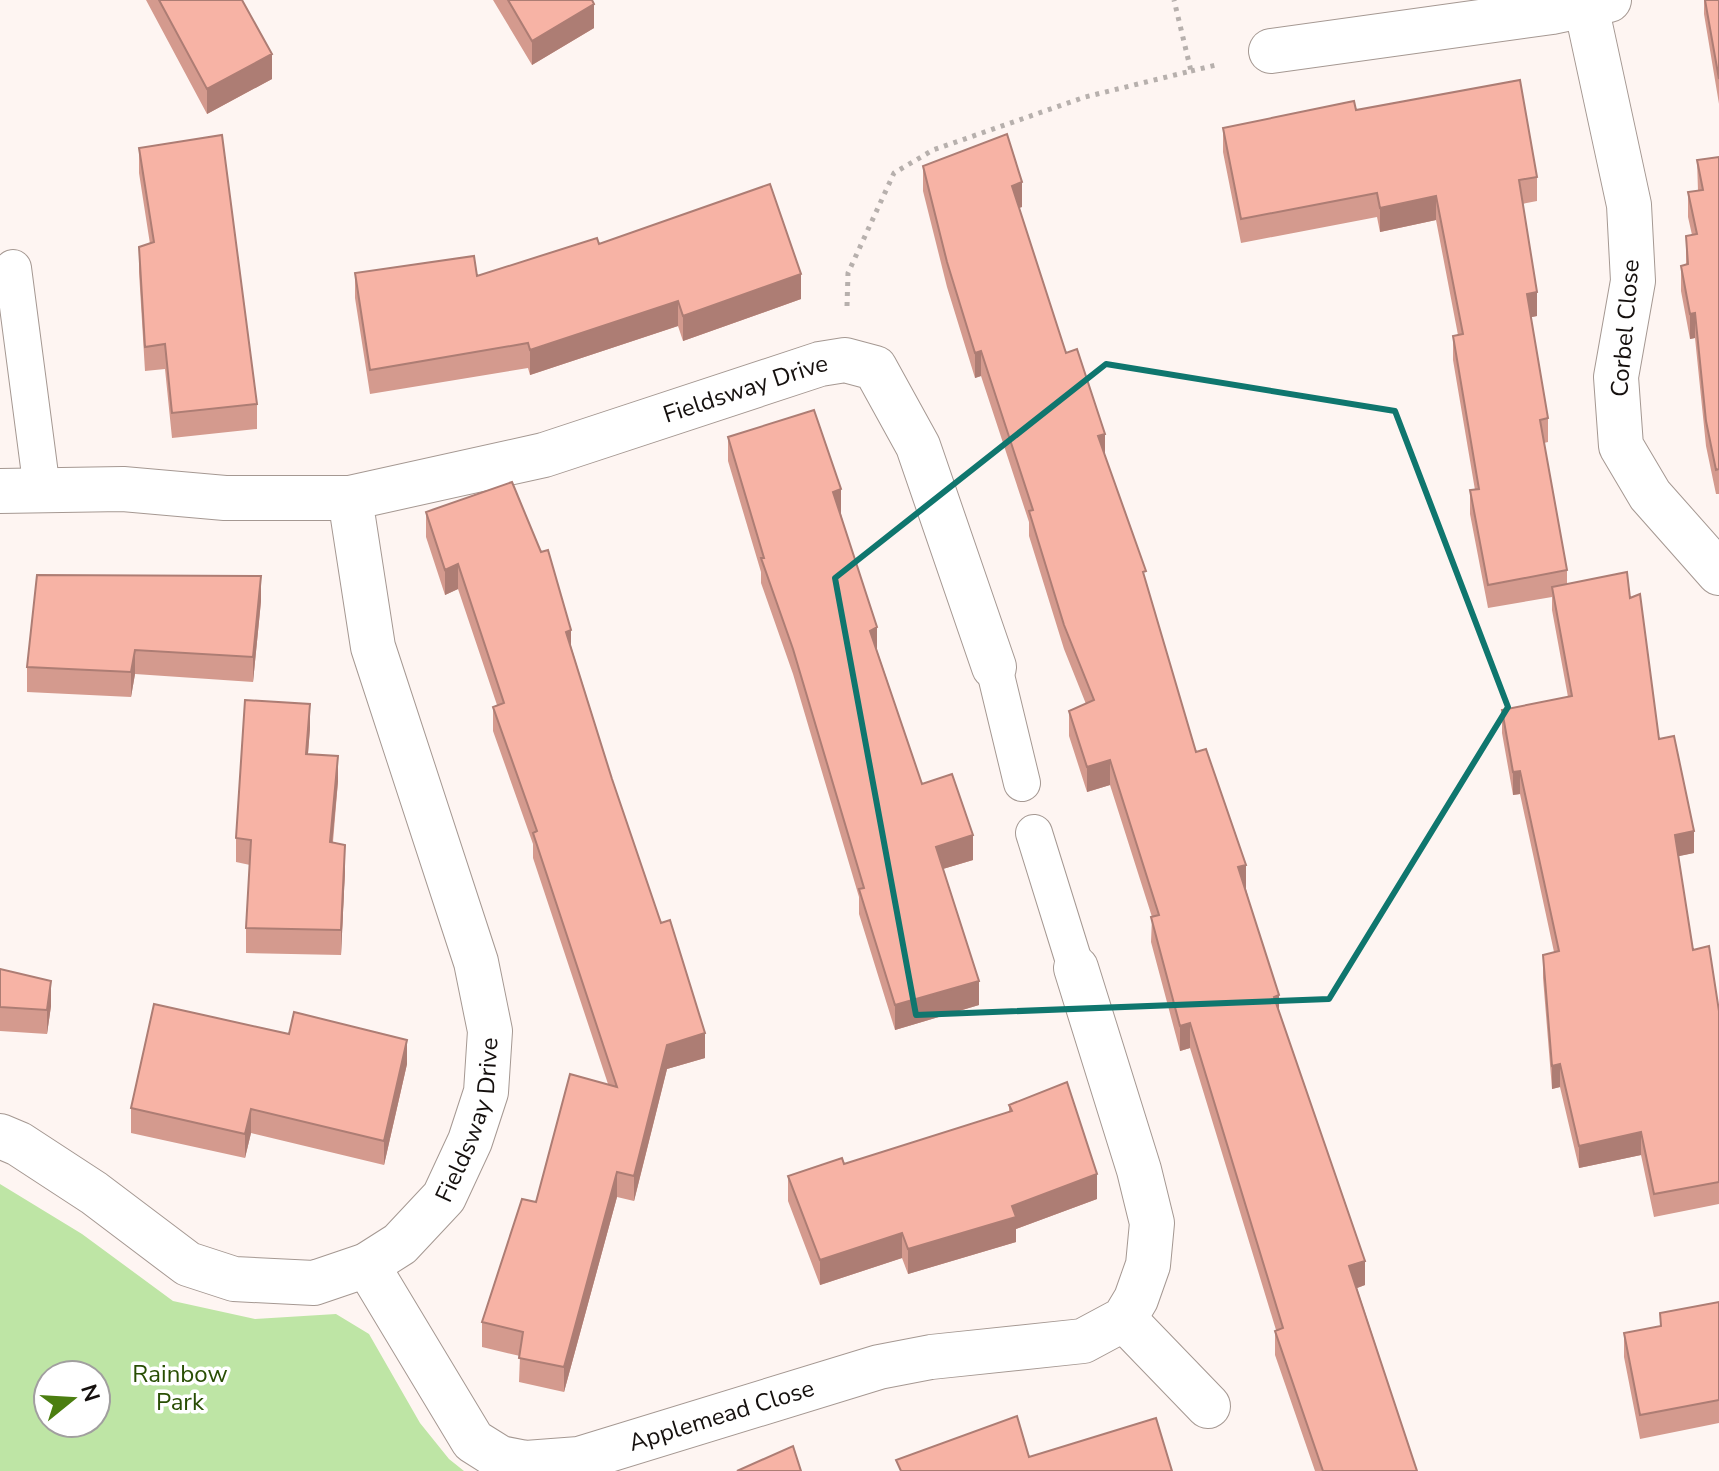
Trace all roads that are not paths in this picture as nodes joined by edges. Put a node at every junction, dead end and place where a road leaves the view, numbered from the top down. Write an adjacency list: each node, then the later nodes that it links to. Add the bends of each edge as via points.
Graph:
1 (1598, 3): 2 (street, Corbel Close); 6 (street, Corbel Close, via 1629,205 1633,281 1616,377 1621,446 1650,495)
2 (1271, 51)
3 (13, 268): 4 (lane)
4 (21, 491): 5 (street, Fieldsway Drive, via 123,489 225,498)
5 (350, 498): 7 (street, Fieldsway Drive, via 544,455 845,360 875,368 918,446); 12 (street, Fieldsway Drive, via 373,647 476,962 490,1031 486,1092 444,1197 400,1244)
6 (1719, 573)
7 (994, 667): 8 (lane)
8 (1022, 783)
9 (1034, 833): 10 (lane)
10 (1076, 968): 13 (street, via 1152,1223 1148,1265)
11 (0, 1136): 12 (street, Fieldsway Drive, via 94,1193 188,1264 234,1279 314,1283)
12 (367, 1265): 15 (street, Applemead Close, via 473,1441 500,1458 526,1463)
13 (1124, 1319): 14 (street); 15 (street, Applemead Close, via 1083,1341 879,1367)
14 (1208, 1406)
15 (592, 1463)

